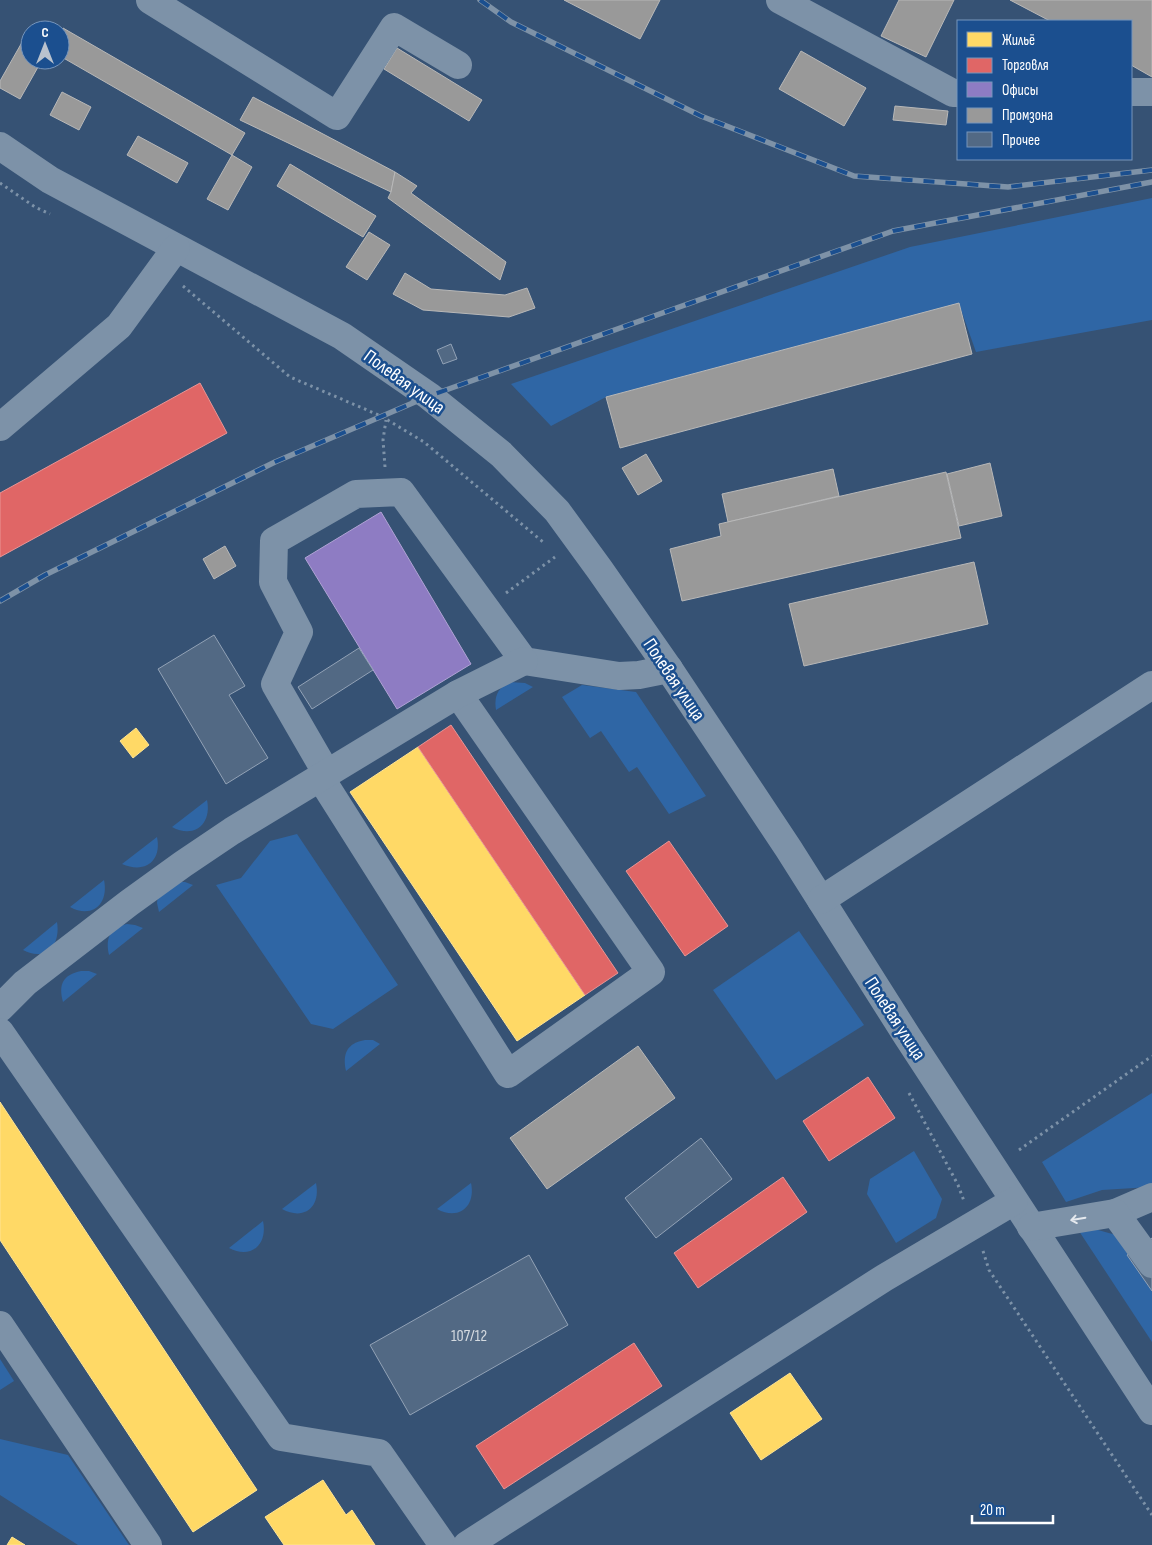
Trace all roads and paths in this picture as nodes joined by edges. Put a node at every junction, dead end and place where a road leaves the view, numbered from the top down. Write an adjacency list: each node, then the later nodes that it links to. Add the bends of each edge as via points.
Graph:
1 (150, 0): 3 (street, via 337,116 394,26)
2 (780, 0): 6 (street)
3 (458, 65)
4 (1132, 92): 5 (street)
5 (1152, 92)
6 (957, 93)
7 (0, 146): 10 (street, Полевая улица)
8 (0, 183): 9 (path)
9 (53, 216)
10 (168, 258): 11 (path, via 290,377); 12 (street, via 120,326); 18 (street, Полевая улица, via 342,336 429,396 501,454 556,511)
11 (386, 420): 13 (path); 14 (path, via 424,442)
12 (0, 426)
13 (384, 461)
14 (546, 544)
15 (550, 551): 16 (path, via 555,557)
16 (534, 574)
17 (524, 661): 18 (street, via 619,676); 20 (street); 21 (street, via 401,492 356,494 274,541 273,582 299,632 275,684)
18 (669, 669): 22 (street, Полевая улица)
19 (1152, 685): 22 (street)
20 (458, 694): 21 (street); 21 (street, via 650,972 508,1074)
21 (324, 776): 23 (street, via 183,864 25,983)
22 (821, 900): 29 (street, Полевая улица)
23 (0, 1008)
24 (0, 1032): 38 (street, via 281,1437 379,1453)
25 (1152, 1056): 27 (path)
26 (904, 1085): 31 (path, via 958,1185)
27 (1019, 1150)
28 (1152, 1197): 30 (street)
29 (1014, 1201): 31 (street); 32 (street, Полевая улица)
30 (1115, 1212): 32 (street, one-way to 32); 33 (street)
31 (974, 1226): 36 (path, via 990,1270); 39 (street, via 884,1278)
32 (1031, 1227): 35 (street, Полевая улица)
33 (1152, 1264)
34 (0, 1325): 37 (street)
35 (1151, 1407)
36 (1152, 1515)
37 (148, 1545)
38 (443, 1545)
39 (467, 1545)

